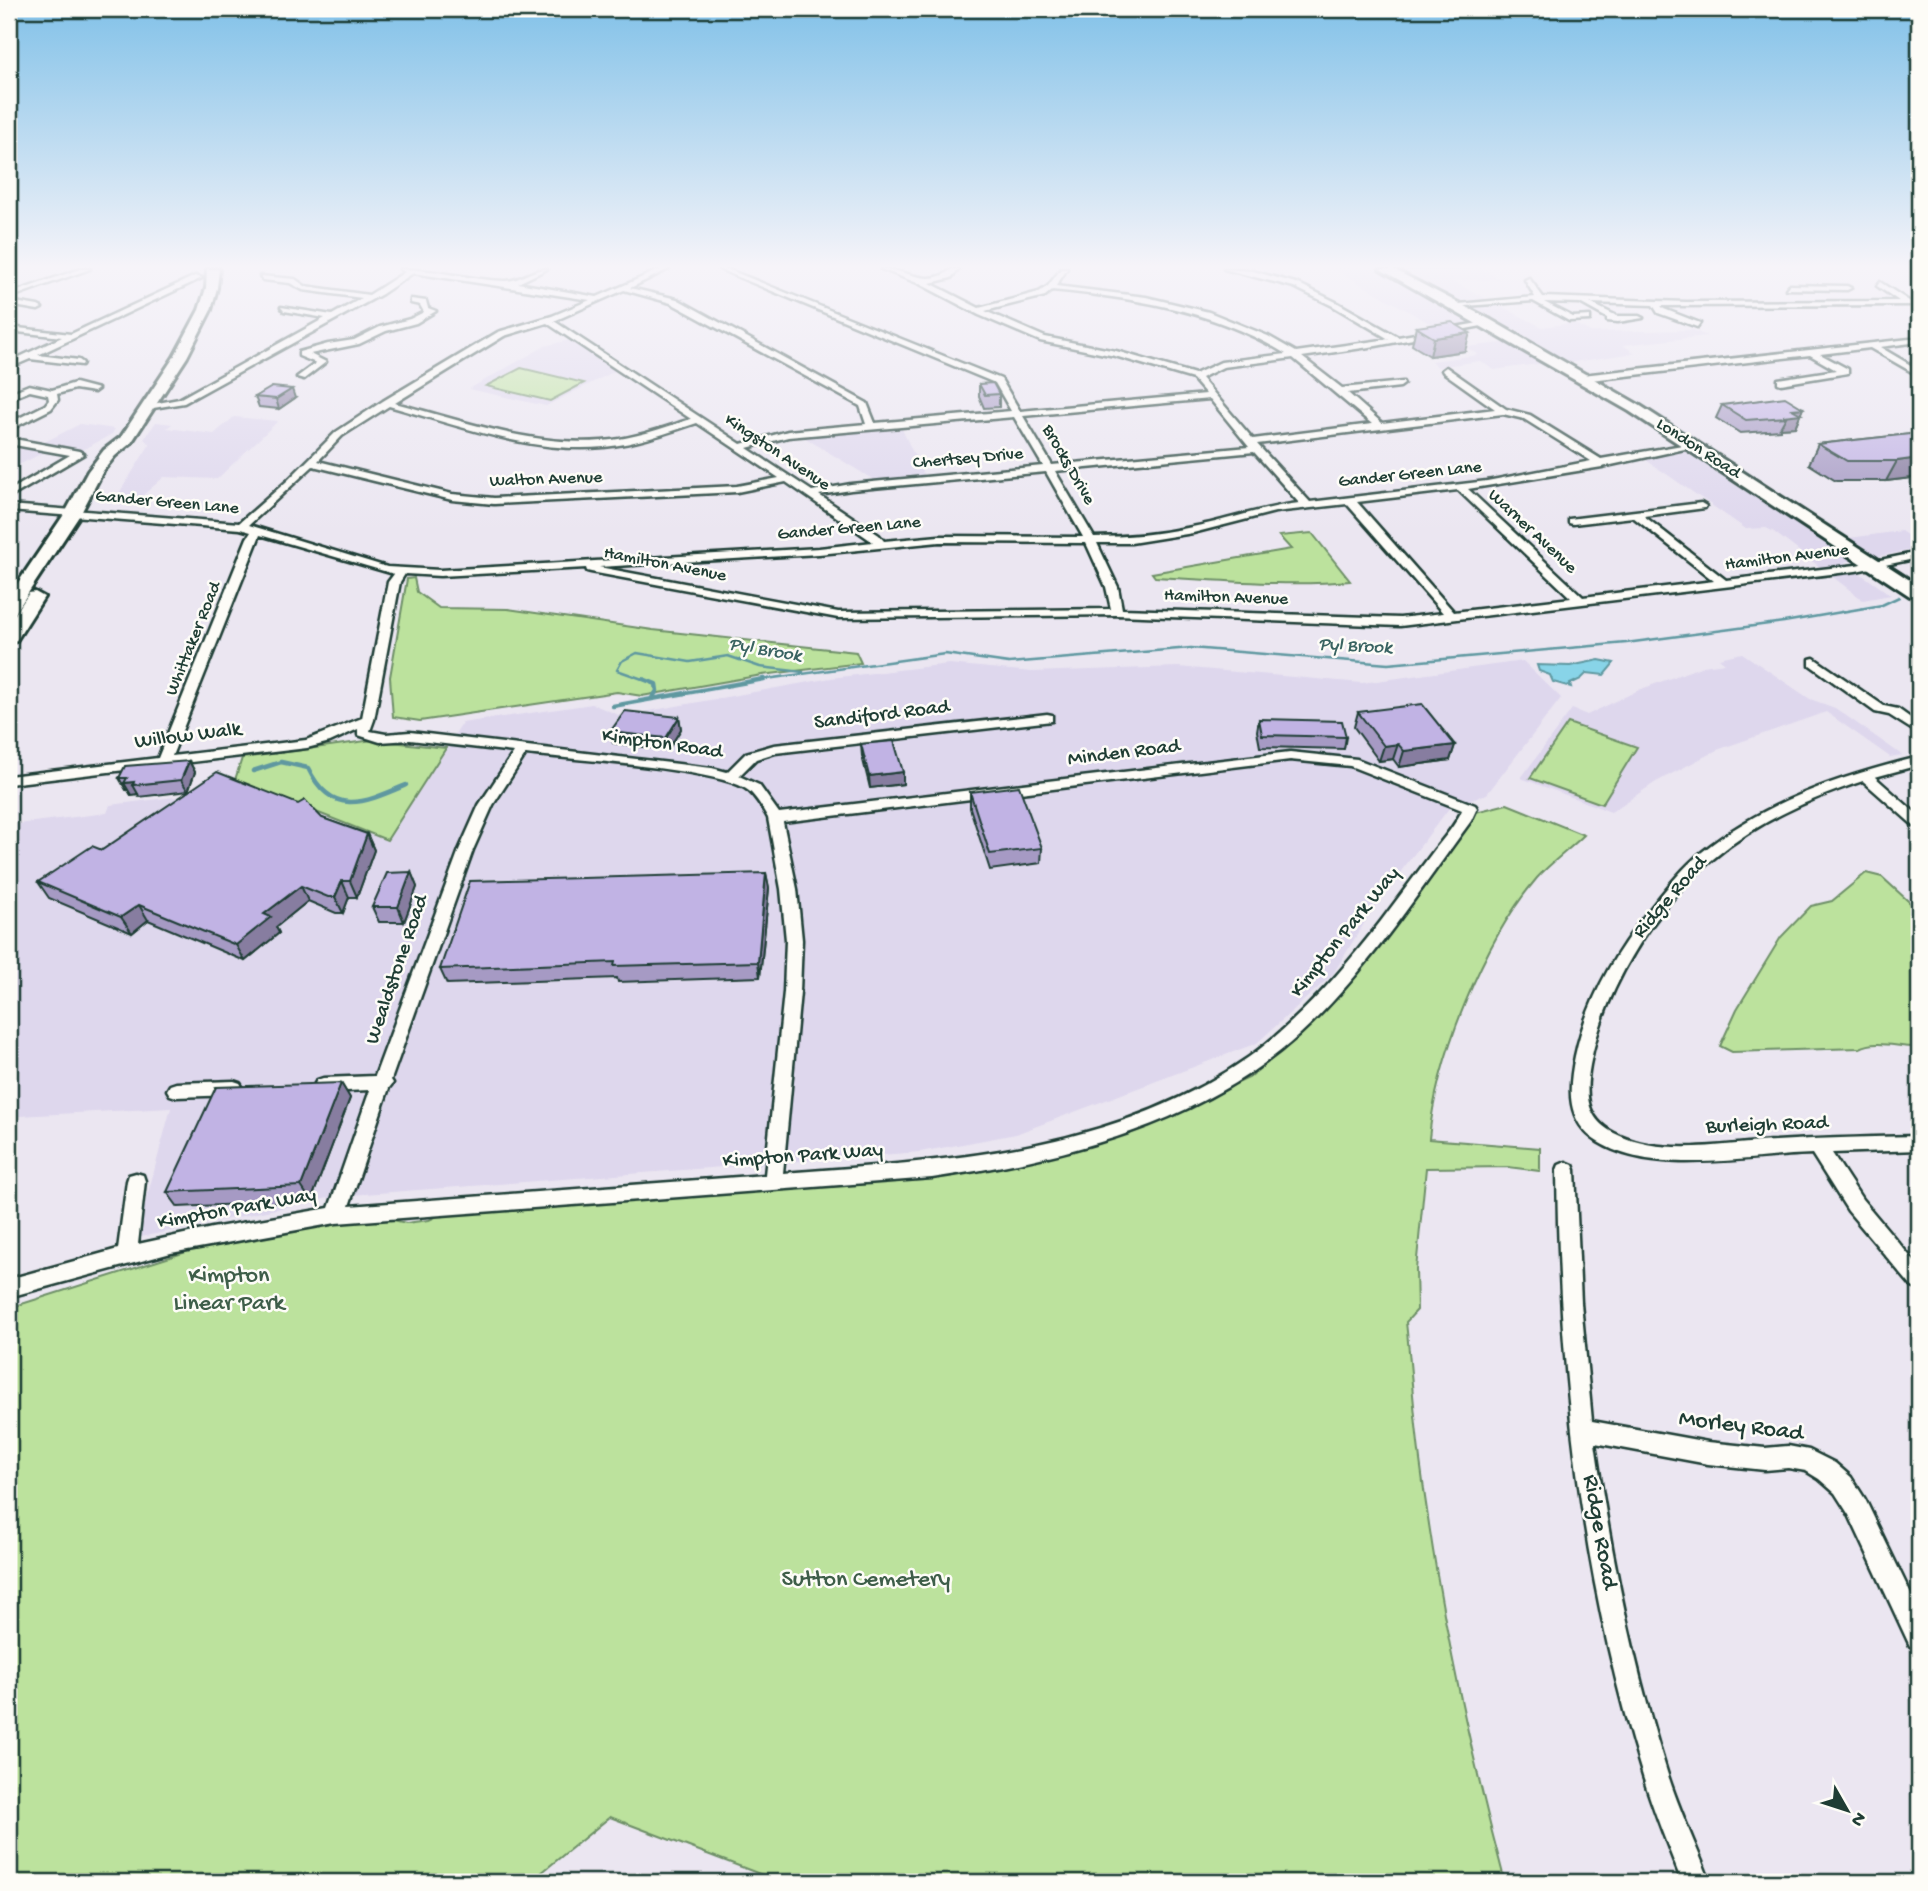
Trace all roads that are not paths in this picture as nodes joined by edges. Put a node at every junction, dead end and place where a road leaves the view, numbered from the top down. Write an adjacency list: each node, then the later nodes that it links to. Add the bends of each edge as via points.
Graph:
1 (27, 357): 18 (street)
2 (39, 357): 17 (street)
3 (177, 357): 32 (highway)
4 (261, 357): 32 (street, via 181,401)
5 (313, 357): 21 (street, via 323,362 313,374)
6 (462, 357): 31 (street)
7 (603, 357): 35 (street, Kingston Avenue)
8 (777, 357): 36 (street, via 864,405)
9 (941, 357): 34 (street, Brocks Drive, via 998,381)
10 (1127, 357): 22 (street)
11 (1278, 357): 22 (street, via 1221,365)
12 (1298, 357): 27 (street)
13 (1546, 357): 23 (highway, London Road)
14 (1765, 357): 23 (street)
15 (1820, 357): 24 (street, via 1845,372)
16 (1892, 357): 20 (street)
17 (79, 363)
18 (9, 365)
19 (1446, 370): 33 (street)
20 (1919, 373)
21 (290, 376)
22 (1196, 377): 30 (street)
23 (1582, 378): 40 (highway, London Road)
24 (1781, 381)
25 (1400, 384): 27 (street)
26 (94, 389): 28 (street, via 75,386)
27 (1339, 391): 37 (street)
28 (52, 393): 29 (street, via 29,388); 38 (street, via 51,405)
29 (15, 394)
30 (1213, 396): 34 (street); 41 (street)
31 (386, 403): 35 (street, via 528,439 575,445 626,441); 43 (street, via 339,434)
32 (147, 406): 54 (highway, via 73,509)
33 (1503, 411): 37 (street, Chertsey Drive); 44 (street, via 1527,417)
34 (1018, 413): 36 (street); 45 (street, Brocks Drive)
35 (699, 421): 42 (street, Kingston Avenue)
36 (871, 426): 42 (street, via 788,434)
37 (1380, 426): 41 (street, Chertsey Drive)
38 (9, 427)
39 (9, 441): 49 (street, via 79,454)
40 (1691, 445): 44 (street, Gander Green Lane); 64 (highway, London Road)
41 (1253, 446): 45 (street, Chertsey Drive); 51 (street)
42 (740, 447): 46 (street, Kingston Avenue)
43 (310, 462): 46 (street, Walton Avenue, via 452,497 494,501 737,489); 57 (street)
44 (1602, 464): 47 (street, Gander Green Lane)
45 (1049, 469): 48 (street, Chertsey Drive); 59 (street, Brocks Drive)
46 (787, 480): 48 (street, Kingston Avenue)
47 (1460, 488): 50 (street, Gander Green Lane); 69 (street, Warner Avenue)
48 (809, 494): 60 (street, Kingston Avenue)
49 (9, 495)
50 (1348, 499): 51 (street, Gander Green Lane); 72 (street)
51 (1306, 504): 59 (street, Gander Green Lane, via 1175,534)
52 (1702, 506): 55 (street)
53 (9, 508): 54 (street, Gander Green Lane)
54 (81, 514): 57 (street, Gander Green Lane); 70 (highway); 73 (highway)
55 (1635, 514): 56 (street); 67 (street)
56 (1573, 521)
57 (241, 526): 58 (street, Gander Green Lane)
58 (259, 530): 65 (street, Gander Green Lane, via 366,566); 80 (street, Whittaker Road)
59 (1090, 541): 60 (street, Gander Green Lane, via 939,539); 71 (street, Brocks Drive, via 1112,587)
60 (881, 545): 62 (street, Gander Green Lane)
61 (1919, 555): 64 (street, Hamilton Avenue)
62 (619, 562): 63 (street, Gander Green Lane); 66 (street)
63 (580, 564): 65 (street, Gander Green Lane); 66 (street, Hamilton Avenue)
64 (1872, 564): 67 (street, Hamilton Avenue); 68 (highway, London Road)
65 (401, 572): 76 (street, via 394,582)
66 (611, 573): 71 (street, Hamilton Avenue, via 838,615)
67 (1724, 584): 69 (street, Hamilton Avenue)
68 (1919, 594)
69 (1581, 601): 72 (street, Hamilton Avenue)
70 (9, 609)
71 (1118, 612): 72 (street, Hamilton Avenue, via 1400,622)
72 (1452, 617)
73 (9, 637)
74 (1814, 662): 77 (street, via 1858,694 1872,691)
75 (1047, 718): 82 (street, Sandiford Road, via 774,749 751,756)
76 (368, 720): 78 (street, Kimpton Road, via 363,732 367,735); 80 (street, Willow Walk, via 307,744)
77 (1919, 730)
78 (522, 750): 82 (street, Kimpton Road); 87 (street, Wealdstone Road, via 486,806 466,850)
79 (1919, 761): 81 (street, Ridge Road)
80 (163, 762): 83 (street, Willow Walk)
81 (1864, 775): 86 (street); 92 (street, Ridge Road, via 1808,796 1725,842 1687,874 1627,951 1596,1012 1577,1093 1588,1123)
82 (731, 776): 85 (street, Kimpton Road, via 754,788)
83 (9, 780)
84 (1470, 808): 85 (street, Minden Road, via 1352,762 1290,757); 96 (street, Kimpton Park Way, via 1342,981 1291,1032 1224,1080 1117,1130 1069,1144 963,1166)
85 (775, 818): 96 (street, Kimpton Road, via 794,940)
86 (1919, 823)
87 (384, 1083): 88 (street); 97 (street, Wealdstone Road)
88 (301, 1086)
89 (245, 1087): 90 (street)
90 (176, 1090)
91 (1919, 1143): 93 (street, Burleigh Road)
92 (1617, 1144): 93 (street, Burleigh Road, via 1657,1152)
93 (1817, 1146): 99 (street, via 1855,1205)
94 (1566, 1170): 101 (street, Ridge Road, via 1567,1250)
95 (136, 1181): 98 (street)
96 (773, 1183): 97 (street, Kimpton Park Way)
97 (337, 1215): 98 (street, Kimpton Park Way, via 259,1226)
98 (127, 1255): 100 (street, Kimpton Park Way)
99 (1919, 1281)
100 (9, 1288)
101 (1581, 1430): 102 (street, Morley Road, via 1708,1452 1788,1457 1809,1461 1826,1471 1843,1485 1857,1507); 103 (street, Ridge Road, via 1620,1644 1657,1780)
102 (1919, 1637)
103 (1696, 1882)

